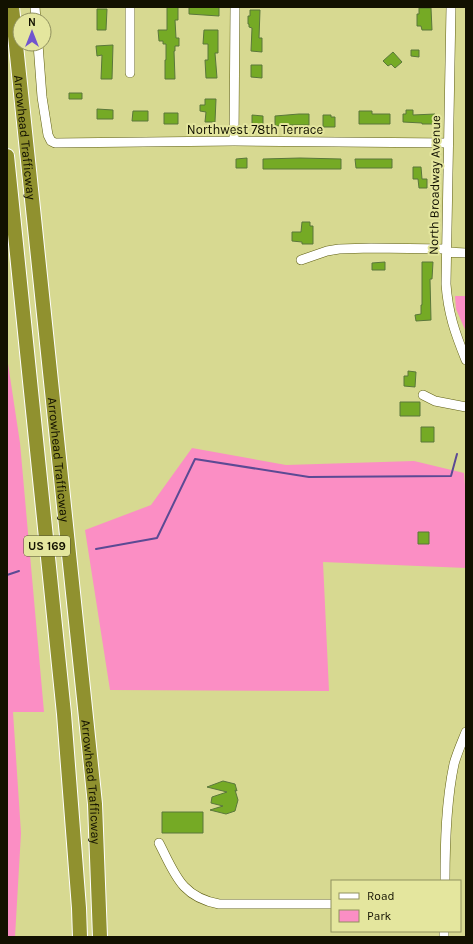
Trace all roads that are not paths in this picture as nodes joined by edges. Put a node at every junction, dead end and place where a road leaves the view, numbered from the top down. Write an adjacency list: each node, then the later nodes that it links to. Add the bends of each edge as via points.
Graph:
1 (12, 7): 21 (highway, Arrowhead Trafficway / US 169, via 95,804)
2 (130, 7): 6 (street)
3 (235, 7): 7 (street)
4 (451, 7): 8 (street, North Broadway Avenue)
5 (39, 52): 7 (street, Northwest 78th Terrace, via 42,97 51,142)
6 (130, 73)
7 (234, 141): 8 (street, Northwest 78th Terrace)
8 (448, 143): 10 (street, North Broadway Avenue)
9 (7, 156): 20 (highway, Arrowhead Trafficway / US 169, via 64,714)
10 (446, 251): 11 (street); 12 (street, via 339,249); 13 (street, North Broadway Avenue, via 447,304)
11 (466, 253)
12 (301, 260)
13 (466, 360)
14 (423, 395): 15 (street, via 435,401)
15 (466, 407)
16 (466, 732): 18 (street, via 455,763 450,794 446,828)
17 (159, 843): 19 (street, via 178,880 189,892 208,902)
18 (445, 880)
19 (331, 904)
20 (80, 937)
21 (100, 937)

